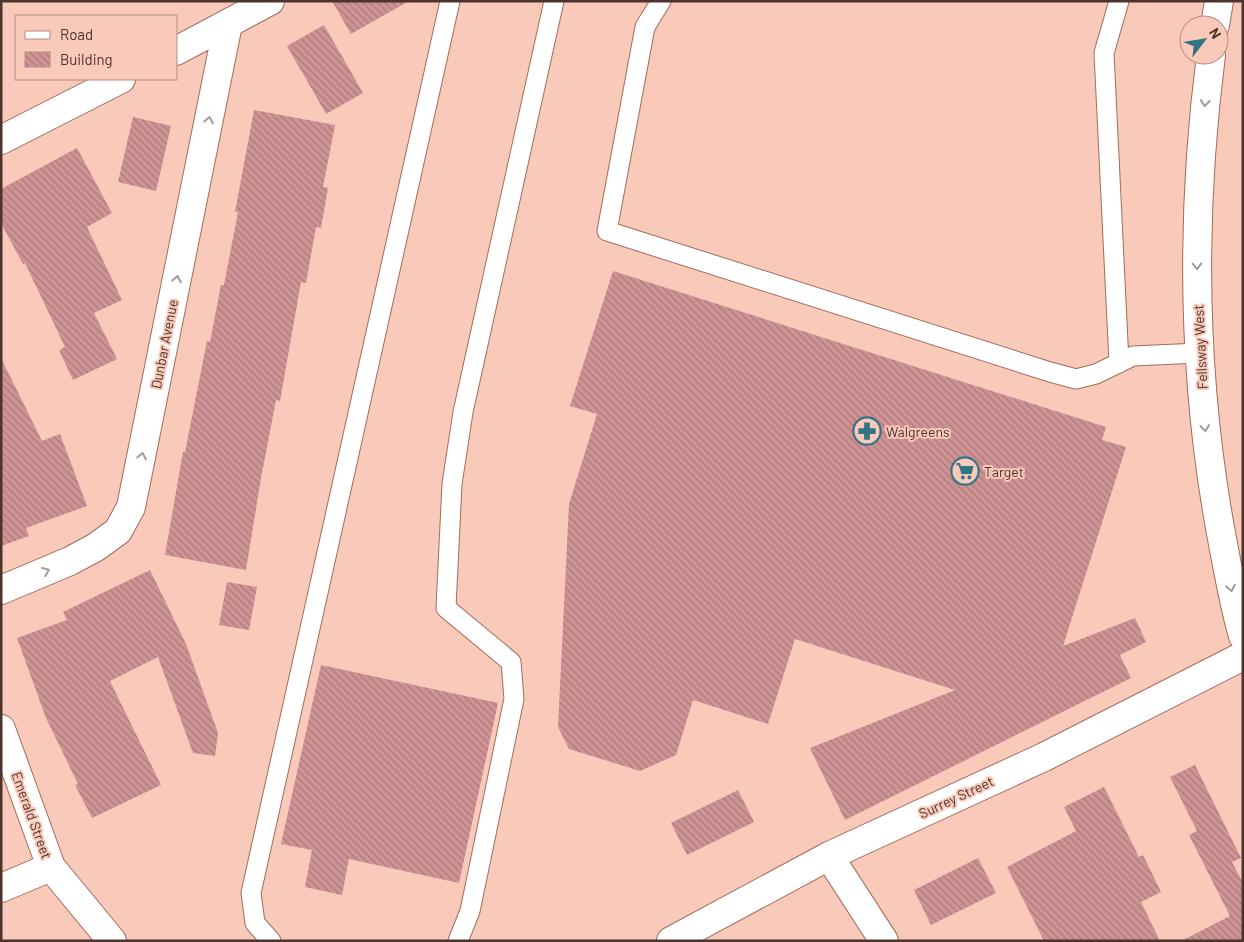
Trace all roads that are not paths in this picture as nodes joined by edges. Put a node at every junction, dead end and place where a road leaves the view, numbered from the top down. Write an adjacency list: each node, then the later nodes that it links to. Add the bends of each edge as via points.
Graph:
1 (270, 1): 8 (street)
2 (450, 1): 23 (lane, via 251,893 255,923)
3 (554, 1): 24 (lane, via 463,412 452,484 446,608 511,662 514,699 470,911)
4 (661, 1): 14 (lane, via 646,27 607,231 1076,379)
5 (1119, 1): 14 (lane, via 1104,53)
6 (1219, 1): 7 (street)
7 (1217, 15)
8 (228, 24): 9 (street); 15 (street, Dunbar Avenue, one-way to 8, via 96,547 118,531 131,507)
9 (178, 50)
10 (1210, 65): 13 (street, Fellsway West, one-way to 13, via 1198,194)
11 (119, 80): 12 (street)
12 (1, 140)
13 (1199, 354): 14 (lane, via 1133,356); 16 (street, Fellsway West, one-way to 16, via 1210,470 1235,610)
14 (1119, 363)
15 (1, 590)
16 (1243, 636)
17 (1243, 656): 19 (street, Surrey Street, via 1044,757)
18 (1, 730): 20 (street, Emerald Street)
19 (829, 856): 25 (street, Surrey Street); 26 (street)
20 (51, 867): 21 (street); 22 (street, Emerald Street)
21 (1, 888)
22 (112, 941)
23 (271, 941)
24 (458, 941)
25 (671, 941)
26 (884, 941)

